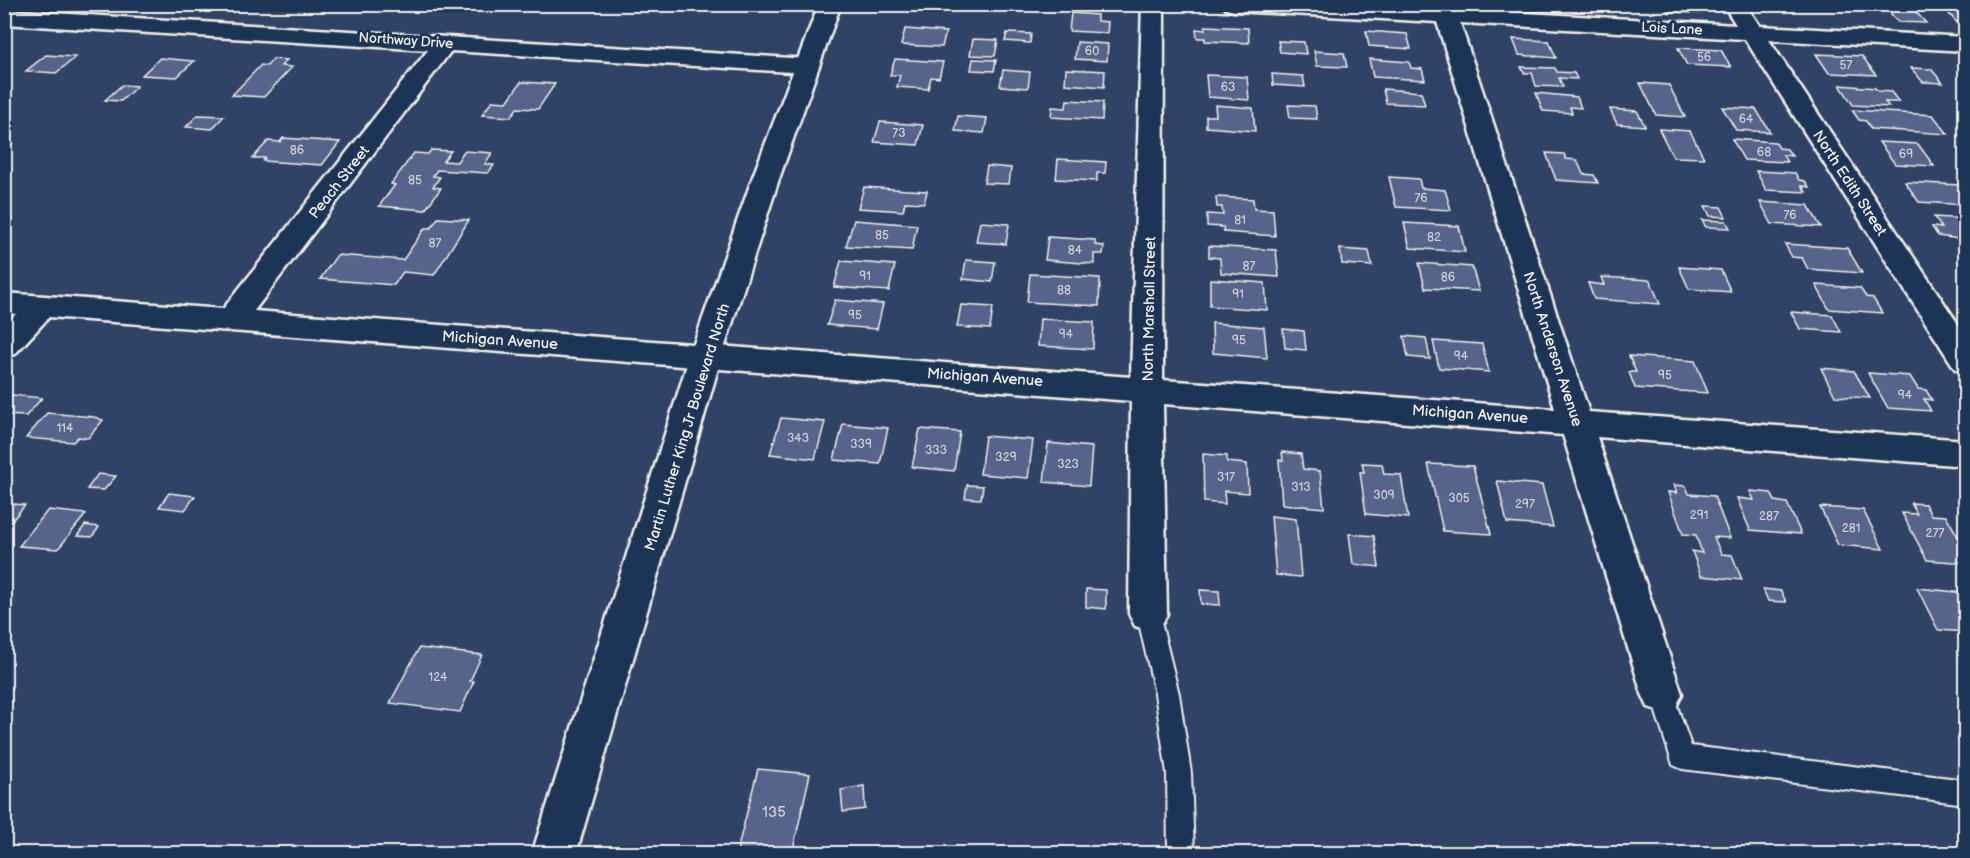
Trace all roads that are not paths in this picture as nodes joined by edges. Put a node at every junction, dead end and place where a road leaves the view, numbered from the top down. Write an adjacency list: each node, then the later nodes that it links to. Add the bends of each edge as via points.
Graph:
1 (830, 4): 10 (street, Martin Luther King Jr Boulevard North)
2 (1153, 4): 17 (street, North Marshall Street)
3 (1234, 4): 5 (street, Lois Lane)
4 (1734, 4): 7 (street, North Edith Street)
5 (1445, 10): 7 (street, Lois Lane); 18 (street, North Anderson Avenue)
6 (4, 17): 8 (street, Northway Drive)
7 (1752, 33): 9 (street, Lois Lane); 16 (street, North Edith Street)
8 (445, 43): 10 (street, Northway Drive); 13 (street, Peach Street)
9 (1965, 44)
10 (807, 66): 15 (street, Martin Luther King Jr Boulevard North)
11 (4, 303): 12 (street, Michigan Avenue)
12 (42, 305): 13 (street, Michigan Avenue); 14 (street)
13 (231, 320): 15 (street, Michigan Avenue)
14 (4, 346)
15 (706, 356): 17 (street, Michigan Avenue); 23 (street, Martin Luther King Jr Boulevard North)
16 (1965, 361)
17 (1148, 389): 18 (street, Michigan Avenue); 20 (street, North Marshall Street)
18 (1576, 422): 19 (street, Michigan Avenue); 21 (street, North Anderson Avenue)
19 (1965, 453)
20 (1148, 614): 24 (lane, via 1167,694 1179,772)
21 (1662, 694): 22 (lane, via 1682,757)
22 (1965, 792)
23 (554, 854)
24 (1181, 854)

